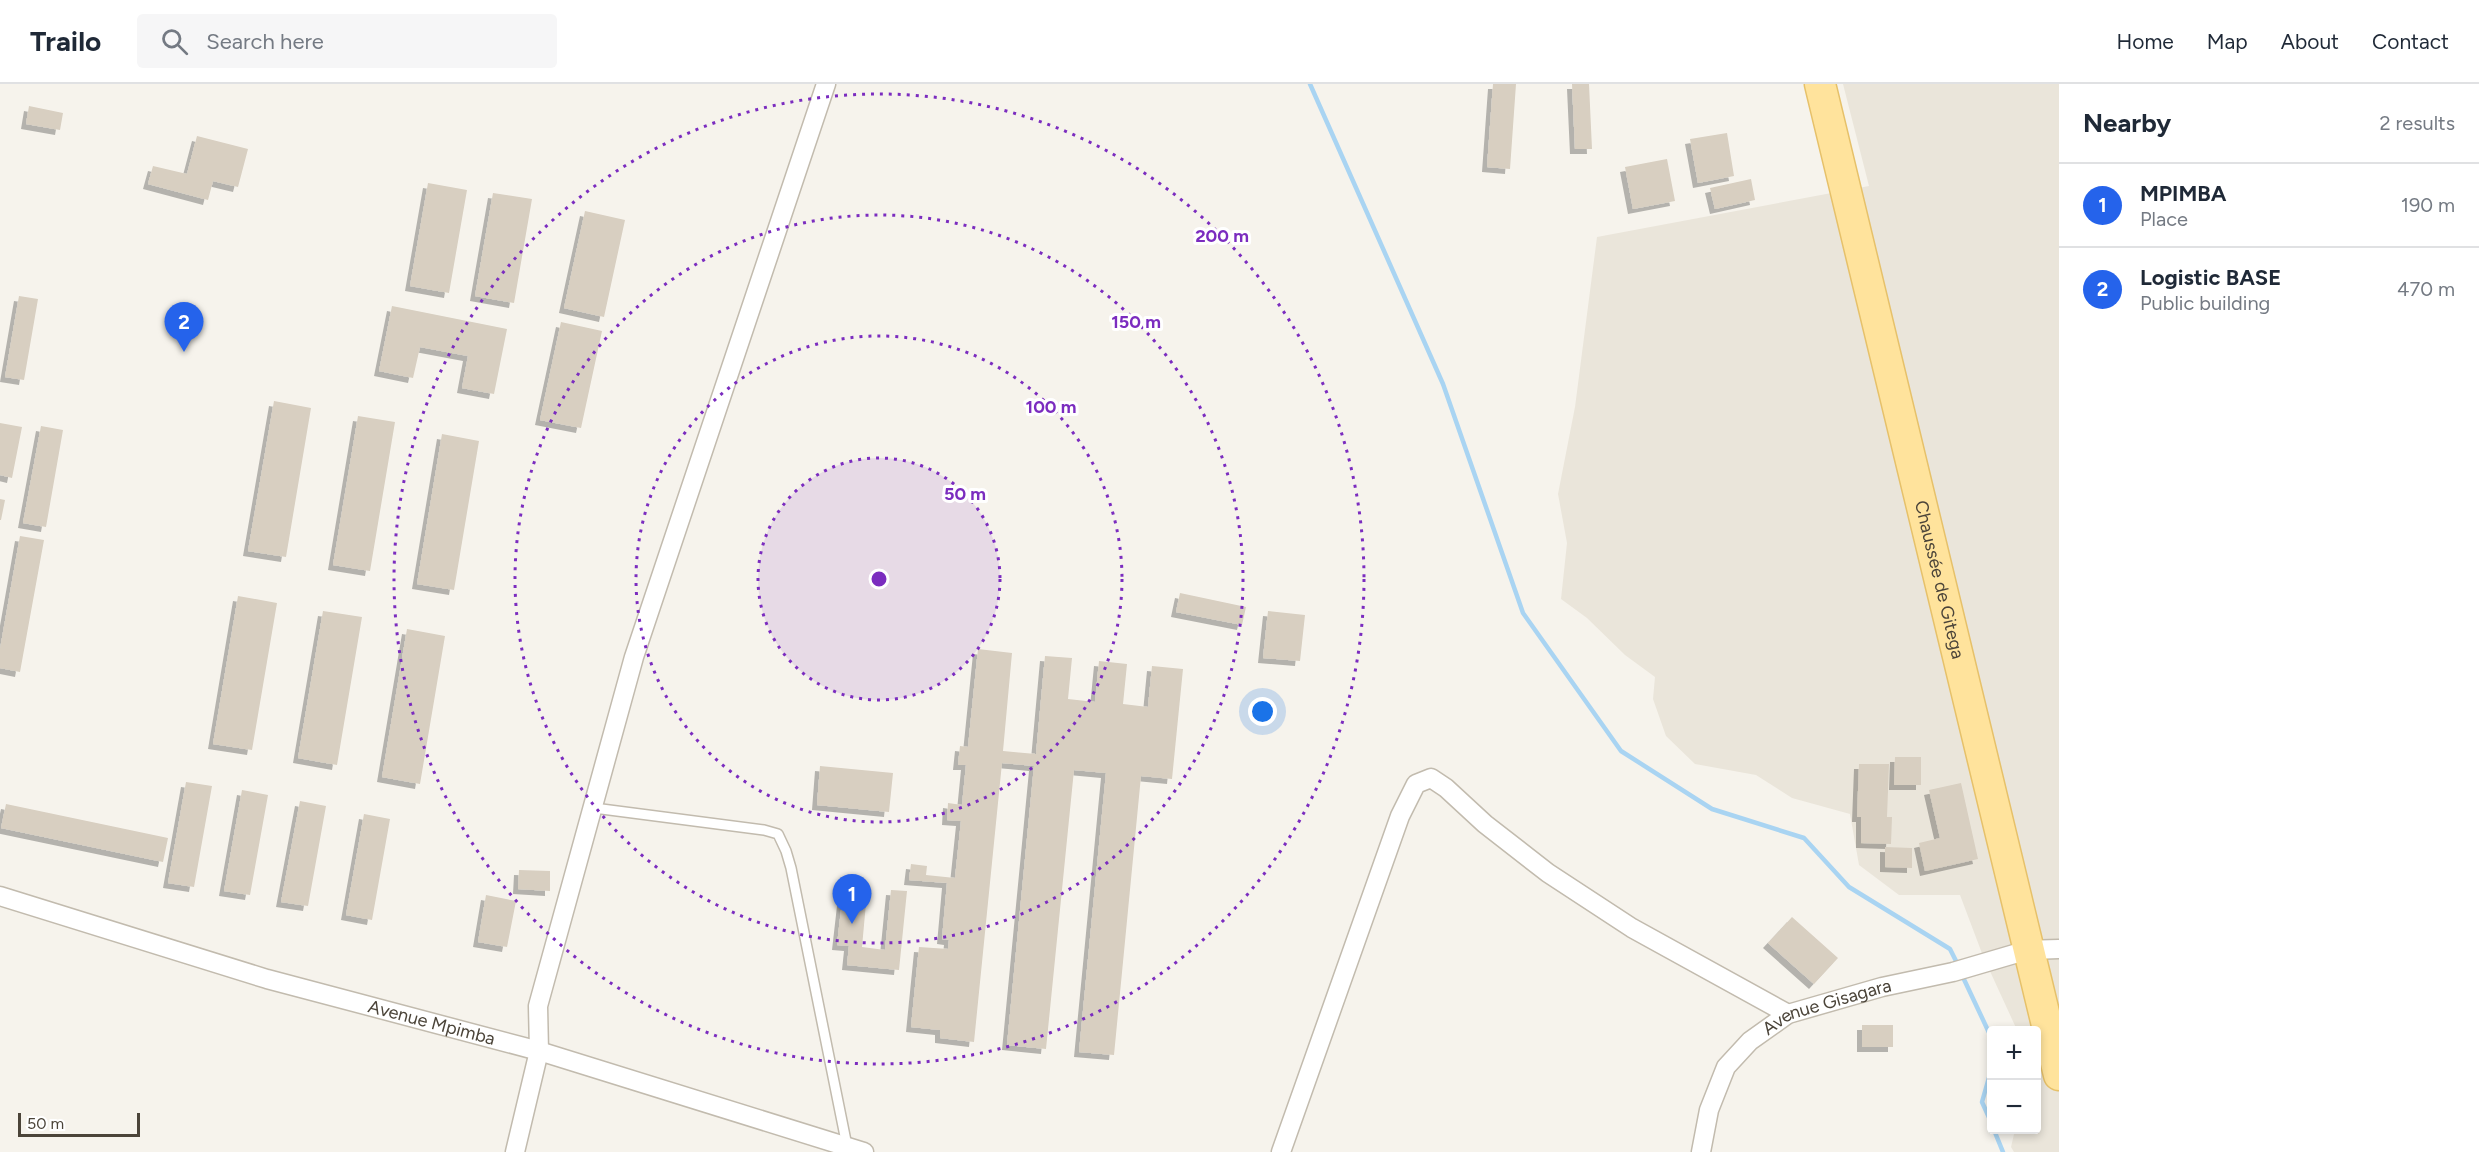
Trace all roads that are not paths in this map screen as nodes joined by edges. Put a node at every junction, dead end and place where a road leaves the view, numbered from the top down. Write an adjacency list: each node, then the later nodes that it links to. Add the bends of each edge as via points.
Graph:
1 (826, 84): 3 (street, via 634,657)
2 (1820, 84): 6 (main road, Chaussée de Gitega)
3 (594, 808): 8 (street, via 538,1006); 11 (lane, via 778,834 791,868)
4 (0, 896): 8 (street, Avenue Mpimba, via 267,979)
5 (2059, 949): 6 (street, Avenue Gisagara)
6 (2028, 950): 7 (street, Avenue Gisagara); 9 (main road, Chaussée de Gitega)
7 (1788, 1014): 13 (street, via 1632,928 1548,873 1431,778 1416,784 1400,816); 14 (street, Avenue Gisagara, via 1750,1041 1726,1067 1709,1110)
8 (539, 1051): 10 (street, Avenue Mpimba); 12 (street)
9 (2059, 1075)
10 (824, 1146): 11 (street, Avenue Mpimba)
11 (855, 1149)
12 (515, 1152)
13 (1281, 1152)
14 (1701, 1152)

